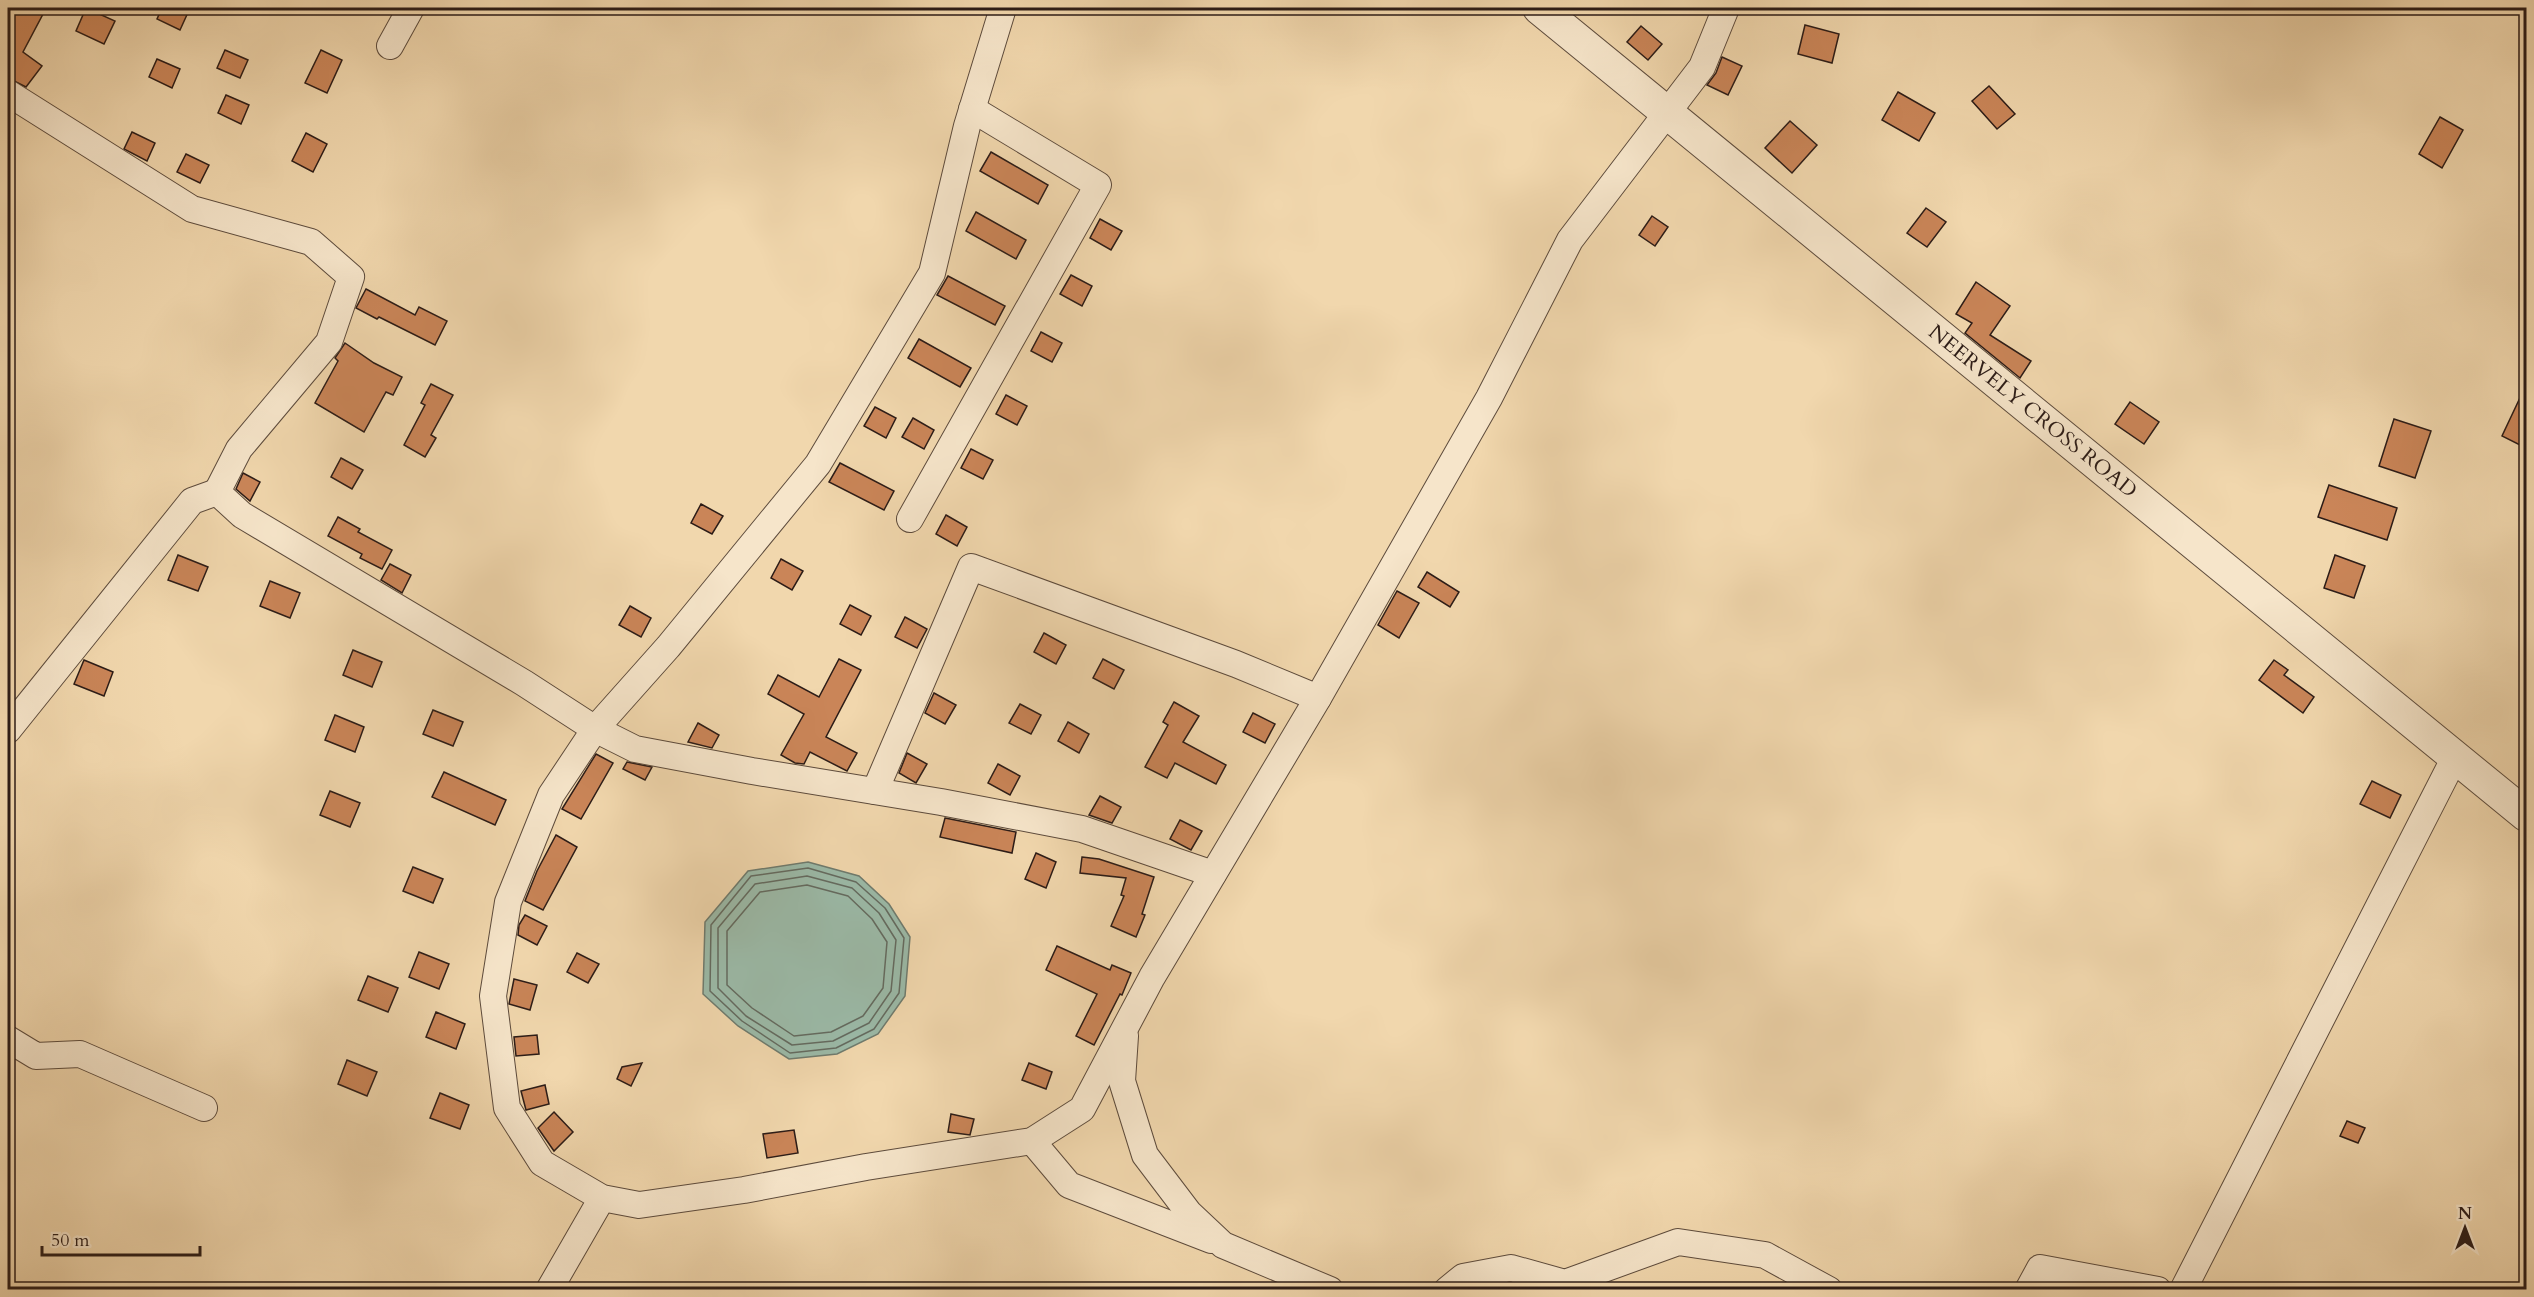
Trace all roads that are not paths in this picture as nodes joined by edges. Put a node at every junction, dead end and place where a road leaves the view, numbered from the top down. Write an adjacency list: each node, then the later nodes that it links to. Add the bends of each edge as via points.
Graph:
1 (411, 8): 5 (street)
2 (1003, 8): 7 (street)
3 (1539, 8): 8 (street, NEERVELY CROSS ROAD)
4 (1726, 8): 8 (street, via 1702,67)
5 (390, 46)
6 (8, 93): 9 (street, via 192,209 311,242 351,277 328,342 239,449)
7 (972, 109): 10 (street, via 1098,185); 12 (street, via 932,273 818,464 668,647)
8 (1668, 113): 11 (street, via 1570,240 1489,398); 14 (street, NEERVELY CROSS ROAD)
9 (217, 492): 12 (street, via 242,515); 13 (street, via 192,501)
10 (910, 519)
11 (1318, 698): 15 (street, via 971,567); 17 (street)
12 (595, 729): 15 (street, via 635,749); 22 (street, via 551,795 508,902 493,996 507,1108 542,1163)
13 (8, 730)
14 (2455, 757): 16 (street, NEERVELY CROSS ROAD); 31 (street)
15 (875, 791): 17 (street, via 1082,829)
16 (2526, 816)
17 (1213, 874): 18 (street)
18 (1126, 1027): 21 (street, via 1082,1109); 23 (street, via 1122,1081 1146,1155 1189,1213)
19 (8, 1039): 20 (street, via 36,1056 80,1054)
20 (204, 1107)
21 (1032, 1141): 22 (street, via 639,1205); 23 (street, via 1069,1185)
22 (602, 1198): 25 (street)
23 (1223, 1245): 26 (street)
24 (2034, 1279): 29 (street); 30 (street)
25 (549, 1290)
26 (1330, 1290)
27 (1447, 1290): 28 (street, via 1463,1277 1511,1268 1565,1283 1678,1242 1765,1255)
28 (1829, 1290)
29 (2010, 1290)
30 (2158, 1290)
31 (2183, 1290)

